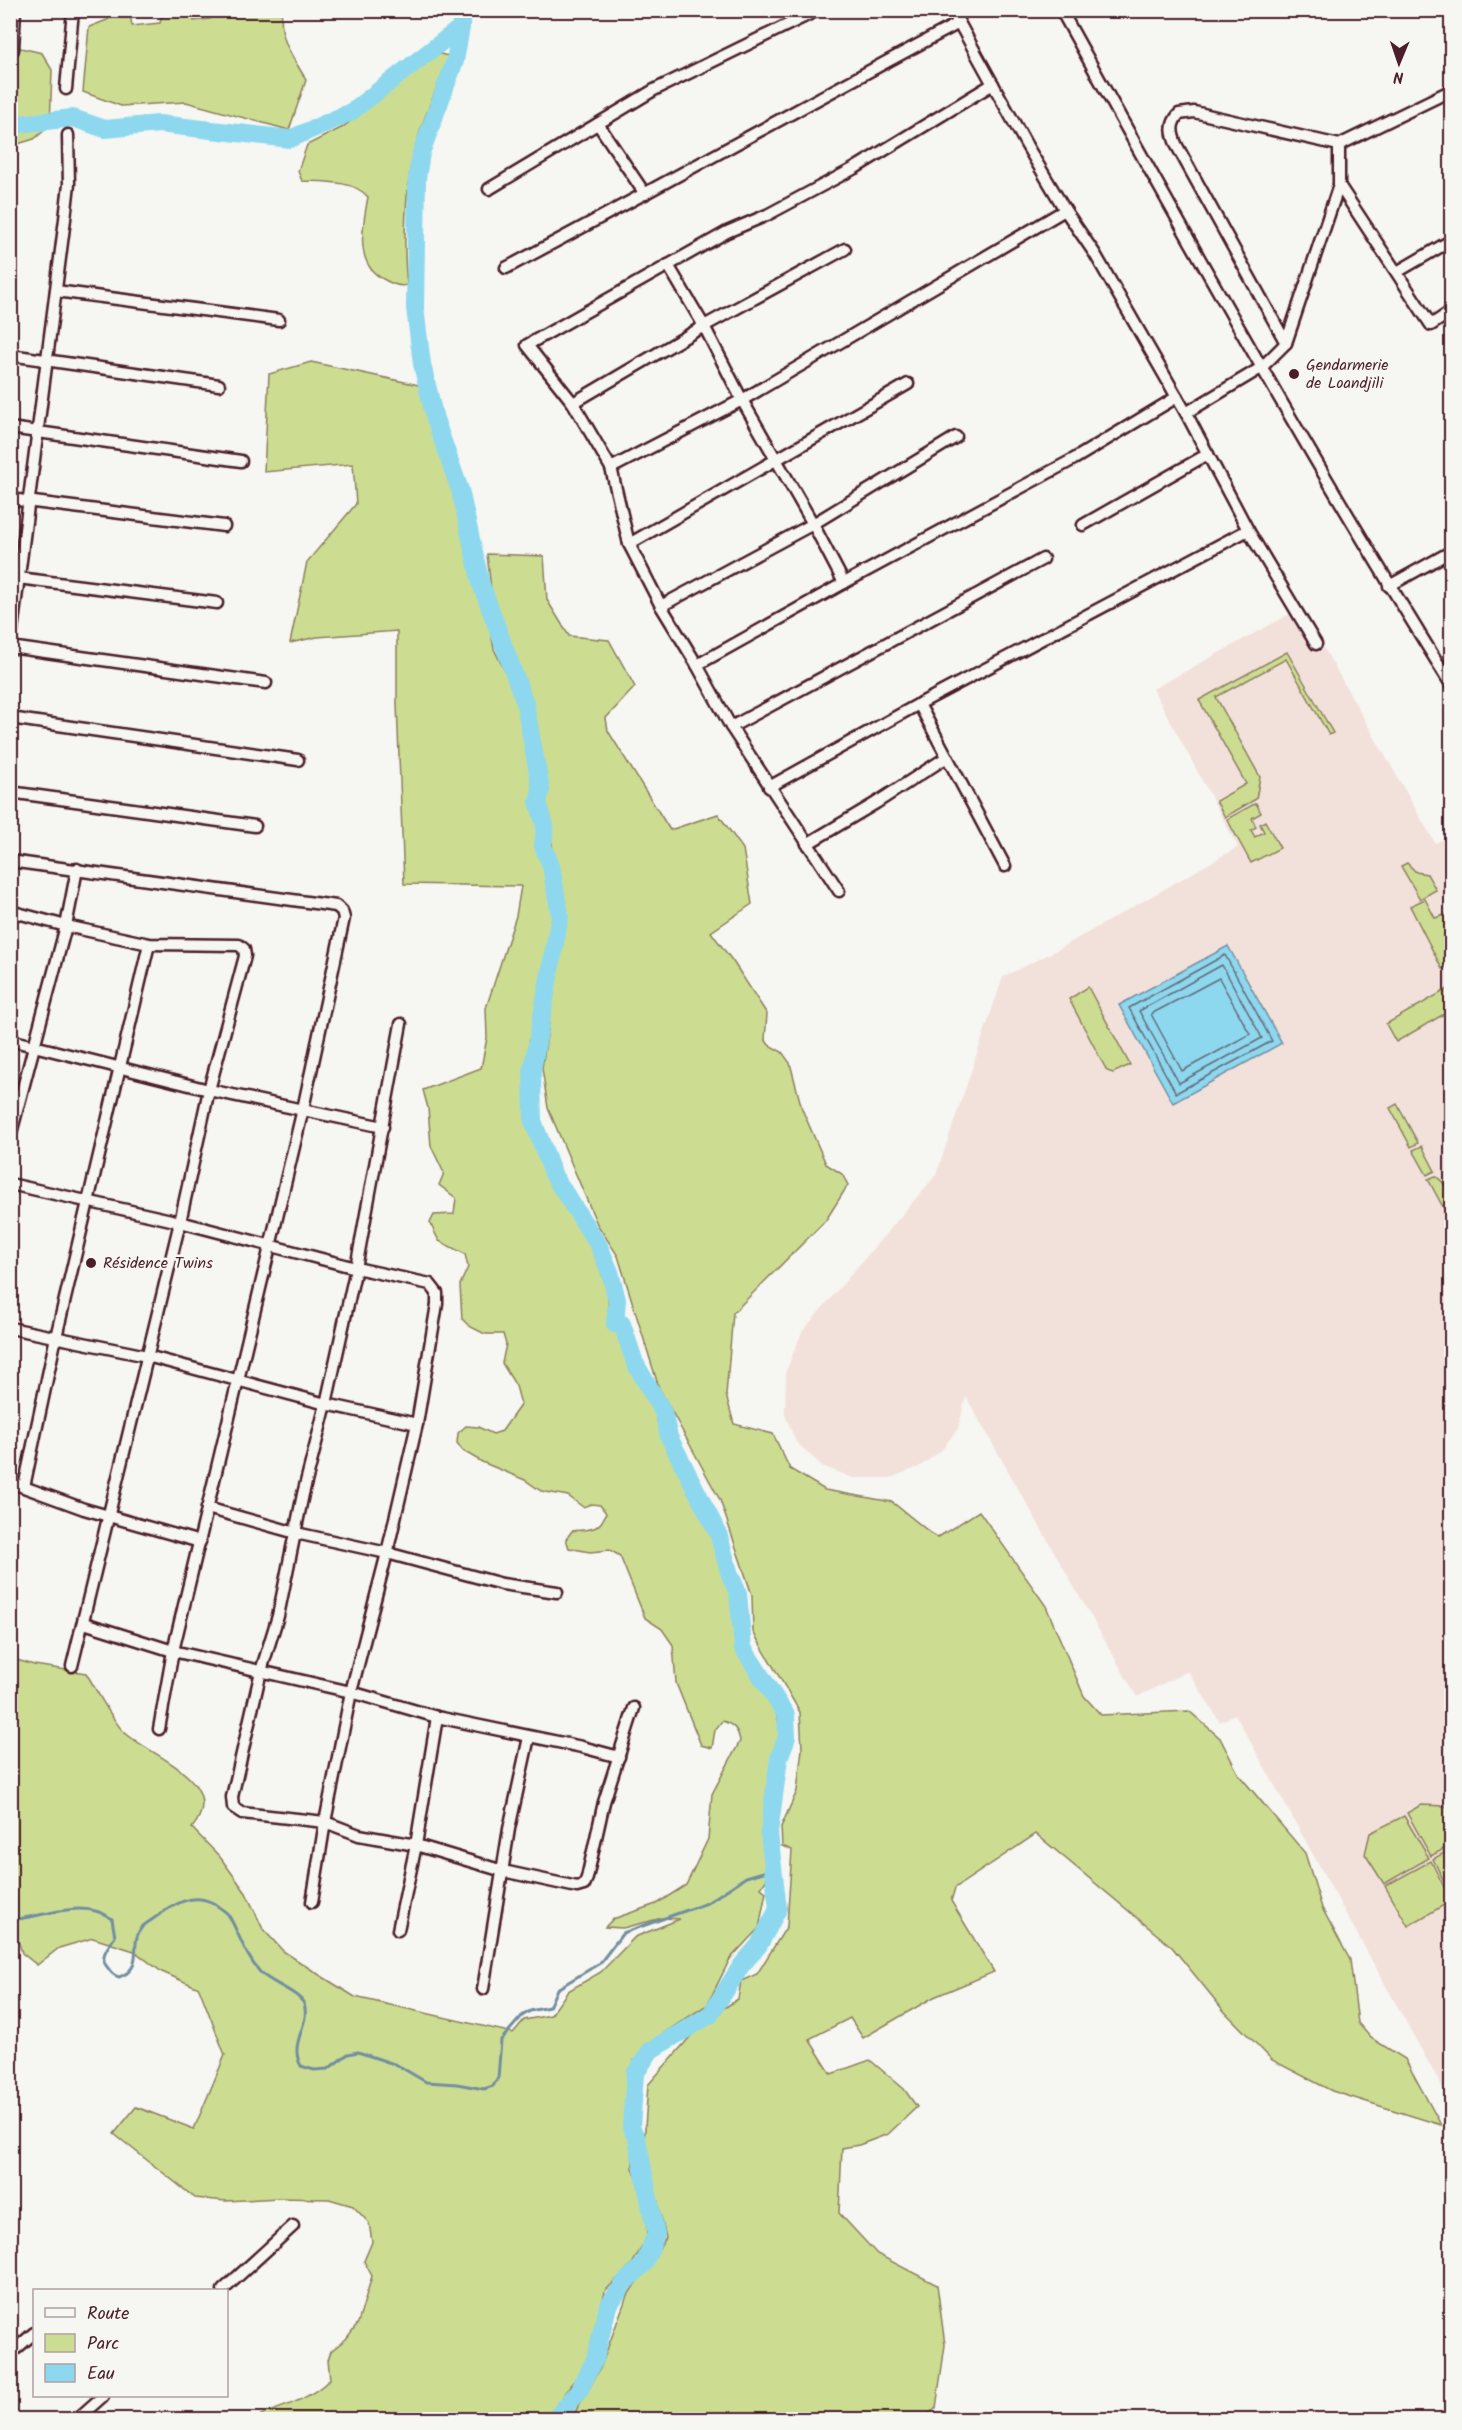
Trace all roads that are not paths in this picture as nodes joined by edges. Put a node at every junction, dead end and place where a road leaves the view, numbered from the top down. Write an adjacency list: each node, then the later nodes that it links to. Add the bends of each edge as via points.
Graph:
1 (15, 10): 7 (street)
2 (73, 10): 9 (street)
3 (818, 10): 11 (street, via 654,90)
4 (952, 10): 6 (street)
5 (1060, 10): 30 (street)
6 (959, 23): 8 (street); 16 (street)
7 (13, 50)
8 (993, 84): 17 (street); 20 (street, via 855,168)
9 (66, 89)
10 (1452, 90): 13 (street)
11 (598, 124): 15 (street); 16 (street)
12 (68, 135): 23 (street, via 69,184)
13 (1339, 145): 14 (street); 27 (street, via 1194,112 1179,114 1172,126 1177,146)
14 (1339, 185): 22 (street); 27 (street)
15 (489, 189)
16 (645, 194): 21 (street)
17 (1065, 210): 33 (street, via 1095,254); 34 (street)
18 (1452, 240): 22 (street)
19 (845, 249): 26 (street)
20 (668, 265): 26 (street); 35 (street, via 527,345)
21 (506, 268)
22 (1397, 272): 24 (street, via 1431,325)
23 (56, 291): 25 (street); 29 (street)
24 (1452, 311)
25 (279, 320)
26 (704, 326): 34 (street); 35 (street)
27 (1286, 343): 30 (street)
28 (10, 355): 29 (street)
29 (48, 361): 32 (street); 38 (street)
30 (1261, 368): 36 (street); 55 (street)
31 (908, 384): 41 (street)
32 (219, 385)
33 (1177, 397): 36 (street); 54 (street, via 1074,459)
34 (742, 400): 41 (street); 43 (street)
35 (573, 403): 43 (street)
36 (1186, 413): 40 (street)
37 (10, 428): 38 (street)
38 (39, 431): 42 (street); 45 (street)
39 (956, 437): 46 (street)
40 (1208, 454): 47 (street); 49 (street)
41 (776, 458): 46 (street); 50 (street)
42 (242, 461)
43 (611, 468): 50 (street)
44 (10, 499): 45 (street)
45 (29, 501): 48 (street); 53 (street)
46 (813, 524): 54 (street); 57 (street)
47 (1083, 525)
48 (225, 526)
49 (1248, 530): 58 (street); 63 (street)
50 (629, 544): 57 (street)
51 (1452, 551): 55 (street)
52 (1043, 559): 65 (street)
53 (15, 578): 56 (street); 59 (street)
54 (844, 583): 60 (street)
55 (1389, 586): 62 (street)
56 (217, 603)
57 (661, 606): 60 (street)
58 (1316, 644)
59 (10, 647): 61 (street)
60 (697, 665): 65 (street)
61 (266, 683)
62 (1452, 686)
63 (919, 704): 66 (street); 68 (street)
64 (10, 718): 67 (street)
65 (731, 727): 68 (street)
66 (947, 757): 71 (street); 73 (street)
67 (298, 760)
68 (769, 787): 71 (street)
69 (10, 792): 70 (street)
70 (255, 826)
71 (807, 844): 75 (street)
72 (10, 861): 74 (street)
73 (1005, 866)
74 (77, 868): 77 (street); 84 (street, via 336,906 342,911 344,918)
75 (839, 891)
76 (10, 911): 77 (street)
77 (66, 926): 78 (street); 81 (street)
78 (149, 944): 82 (street); 83 (street, via 239,945 244,950)
79 (401, 1024): 85 (street)
80 (10, 1040): 81 (street)
81 (34, 1045): 82 (street); 86 (street)
82 (118, 1068): 83 (street); 88 (street)
83 (209, 1090): 84 (street); 89 (street)
84 (303, 1108): 85 (street); 90 (street)
85 (383, 1127): 91 (street)
86 (10, 1137)
87 (10, 1184): 88 (street)
88 (90, 1202): 89 (street); 93 (street)
89 (180, 1222): 90 (street); 94 (street)
90 (270, 1246): 91 (street); 95 (street)
91 (356, 1268): 96 (street); 97 (street, via 430,1284 437,1293)
92 (10, 1328): 93 (street)
93 (56, 1337): 94 (street); 99 (street)
94 (147, 1356): 95 (street); 101 (street)
95 (237, 1380): 96 (street); 100 (street)
96 (326, 1404): 97 (street); 102 (street)
97 (417, 1424): 104 (street)
98 (10, 1482): 99 (street)
99 (24, 1487): 101 (street)
100 (207, 1508): 102 (street); 103 (street)
101 (109, 1516): 103 (street); 106 (street)
102 (296, 1533): 104 (street); 109 (street)
103 (200, 1542): 107 (street)
104 (387, 1553): 105 (street, via 502,1584); 110 (street)
105 (557, 1592)
106 (84, 1623): 107 (street); 108 (street)
107 (173, 1651): 109 (street); 113 (street)
108 (72, 1666)
109 (261, 1671): 110 (street); 116 (street, via 233,1807 242,1813)
110 (351, 1692): 112 (street); 116 (street)
111 (634, 1708): 115 (street)
112 (437, 1717): 114 (street); 117 (street)
113 (159, 1729)
114 (530, 1737): 115 (street); 118 (street)
115 (619, 1757): 118 (street, via 584,1885 577,1887)
116 (325, 1822): 117 (street, via 359,1834); 119 (street)
117 (416, 1845): 118 (street); 120 (street)
118 (503, 1871): 121 (street)
119 (312, 1902)
120 (398, 1930)
121 (483, 1989)
122 (293, 2226): 123 (street)
123 (224, 2289)
124 (33, 2334): 125 (street)
125 (10, 2354)
126 (102, 2397): 127 (street)
127 (76, 2420)

